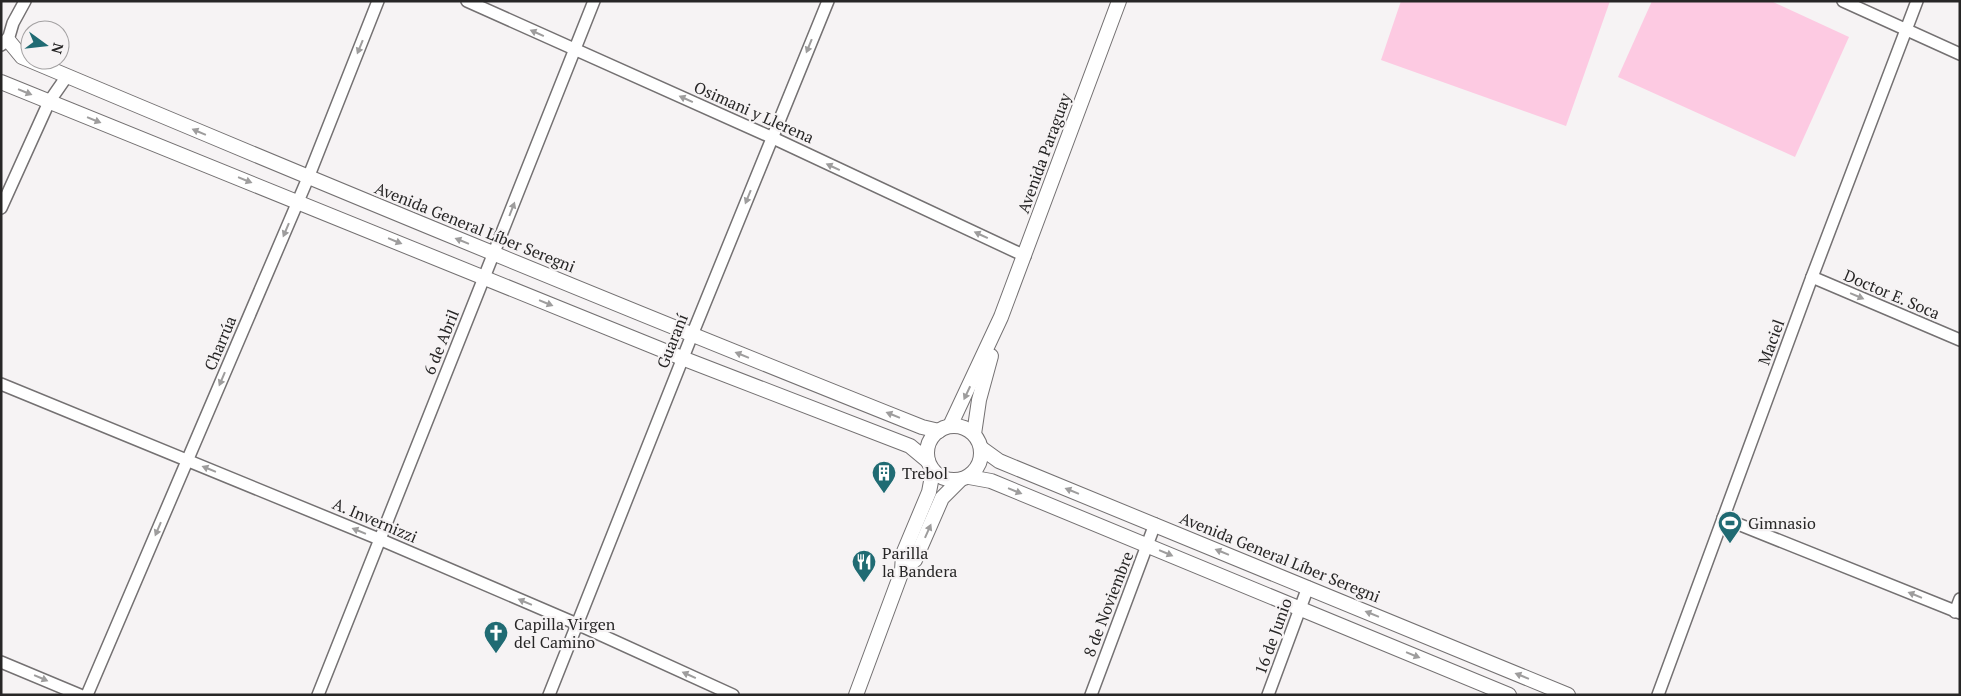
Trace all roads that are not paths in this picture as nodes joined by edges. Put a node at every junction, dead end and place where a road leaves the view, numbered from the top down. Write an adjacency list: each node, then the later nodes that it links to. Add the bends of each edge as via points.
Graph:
1 (25, 1): 10 (street)
2 (378, 1): 17 (street, Charrúa, one-way to 17)
3 (468, 1): 11 (street, Osimani y Llerena, one-way to 3)
4 (594, 1): 11 (street, 6 de Abril)
5 (828, 1): 16 (street, Guaraní, one-way to 16)
6 (1119, 1): 21 (street, Avenida Paraguay)
7 (1843, 1): 9 (street)
8 (1917, 1): 9 (street, Maciel)
9 (1907, 30): 12 (street); 22 (street, Maciel)
10 (5, 43): 13 (street, Avenida General Líber Seregni, via 22,57)
11 (574, 49): 16 (street, Osimani y Llerena, one-way to 11); 20 (street, 6 de Abril, one-way to 11)
12 (1960, 54)
13 (67, 76): 15 (street); 17 (street, Avenida General Líber Seregni, one-way to 13)
14 (1, 82): 15 (street, one-way to 15)
15 (49, 102): 18 (street, one-way to 18); 19 (street)
16 (773, 138): 21 (street, Osimani y Llerena, one-way to 16); 25 (street, Guaraní, one-way to 25)
17 (308, 178): 18 (street, Charrúa); 20 (street, Avenida General Líber Seregni, one-way to 17)
18 (298, 201): 23 (street, one-way to 23); 32 (street, Charrúa, one-way to 32)
19 (1, 208)
20 (495, 254): 23 (street, 6 de Abril); 25 (street, Avenida General Líber Seregni)
21 (1025, 256): 24 (street, Avenida Paraguay)
22 (1812, 277): 26 (street, Doctor E. Soca, one-way to 26); 35 (street, Maciel)
23 (485, 278): 27 (street, one-way to 27); 37 (street, 6 de Abril)
24 (1001, 316): 29 (street, Avenida Paraguay, one-way to 29); 30 (street, Avenida Paraguay, via 979,400)
25 (692, 335): 27 (street, Guaraní); 29 (street, Avenida General Líber Seregni, one-way to 25, via 922,427)
26 (1960, 340)
27 (682, 358): 33 (street, via 910,446); 44 (street, Guaraní)
28 (1, 384): 32 (street, A. Invernizzi)
29 (945, 428): 30 (street, via 959,426); 33 (street, via 929,444)
30 (974, 434): 31 (street)
31 (981, 448): 34 (street, via 979,464); 36 (street, Avenida General Líber Seregni, one-way to 31, via 999,461)
32 (187, 460): 37 (street, A. Invernizzi, one-way to 32); 47 (street, Charrúa, one-way to 47)
33 (930, 466): 34 (street, via 945,480); 39 (street, via 929,492 903,554)
34 (965, 478): 38 (street, one-way to 38, via 991,481); 39 (street, one-way to 34, via 915,560 942,498)
35 (1723, 518): 43 (street, one-way to 35); 56 (street, Maciel)
36 (1155, 524): 38 (street, 8 de Noviembre); 40 (street, Avenida General Líber Seregni, one-way to 36)
37 (379, 539): 44 (street, A. Invernizzi, one-way to 37); 48 (street, 6 de Abril)
38 (1148, 545): 42 (street, one-way to 42); 52 (street, 8 de Noviembre)
39 (902, 571): 51 (street)
40 (1308, 588): 42 (street, 16 de Junio); 55 (street, Avenida General Líber Seregni, one-way to 40)
41 (1960, 600): 43 (street)
42 (1300, 609): 53 (street, 16 de Junio); 54 (street, one-way to 54)
43 (1958, 612)
44 (577, 624): 49 (street, Guaraní); 50 (street, A. Invernizzi, one-way to 44)
45 (1, 662): 46 (street, one-way to 46)
46 (80, 695)
47 (87, 695)
48 (318, 695)
49 (549, 695)
50 (734, 695)
51 (856, 695)
52 (1091, 695)
53 (1268, 695)
54 (1509, 695)
55 (1568, 695)
56 (1658, 695)

